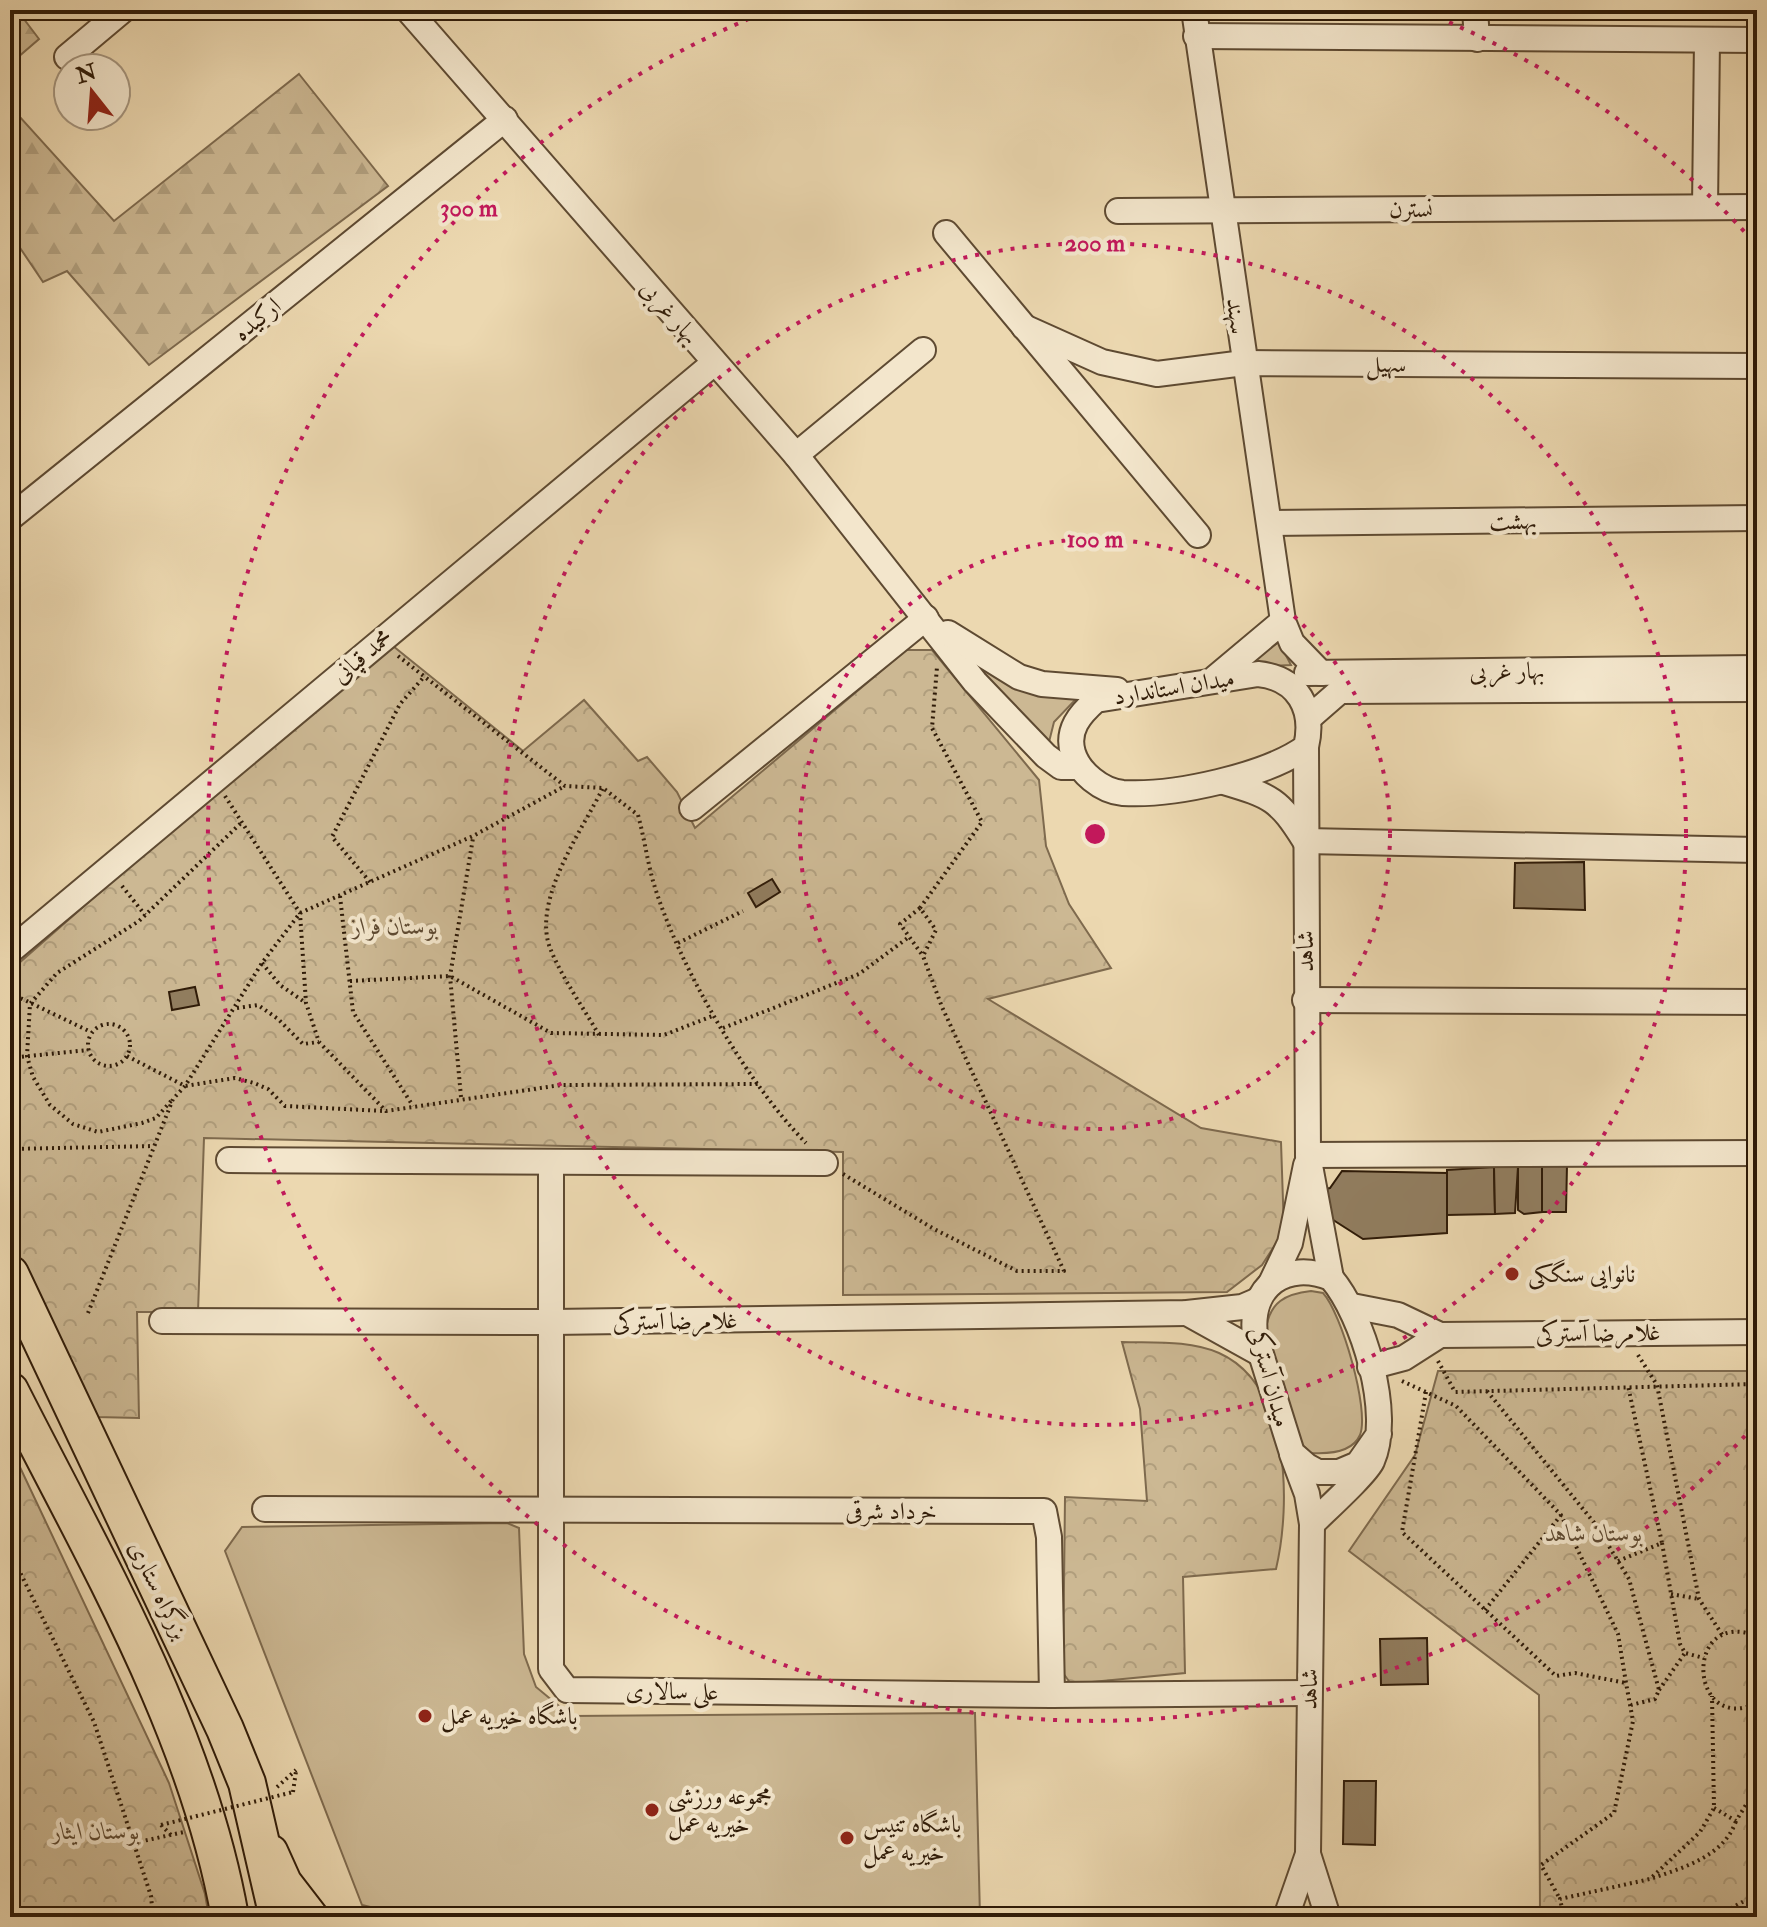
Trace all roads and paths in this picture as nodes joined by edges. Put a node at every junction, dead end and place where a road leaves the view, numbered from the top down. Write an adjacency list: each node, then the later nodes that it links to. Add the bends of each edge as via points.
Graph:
1 (123, 10): 9 (street)
2 (408, 10): 10 (street, بهار غربی)
3 (1194, 10): 5 (street, سهند)
4 (1475, 10): 6 (street)
5 (1196, 36): 6 (street); 13 (street, سهند)
6 (1477, 39): 7 (street)
7 (1707, 40): 8 (street); 11 (street)
8 (1757, 40)
9 (73, 52)
10 (505, 119): 18 (street, بهار غربی); 22 (street, ارکیده)
11 (1705, 207): 12 (street, نسترن); 13 (street, نسترن)
12 (1757, 207)
13 (1224, 210): 14 (street, نسترن); 19 (street, سهند)
14 (1118, 211)
15 (946, 233): 16 (street)
16 (1024, 327): 19 (street, سهیل, via 1102,362 1157,374); 25 (street)
17 (923, 350): 21 (street)
18 (714, 363): 21 (street, بهار غربی); 49 (street, محمد قپانی)
19 (1244, 363): 20 (street, سهیل); 24 (street, سهند)
20 (1757, 366)
21 (796, 455): 26 (street, بهار غربی)
22 (10, 518)
23 (1757, 518): 24 (street, بهشت)
24 (1270, 523): 27 (street, سهند)
25 (1198, 535)
26 (926, 618): 29 (street, بهار غربی); 36 (street, via 1019,677 1042,684); 44 (street)
27 (1283, 621): 31 (street, via 1292,643); 34 (street)
28 (390, 649): 33 (path)
29 (955, 655): 39 (street, بهار غربی, via 1046,756 1061,767); 52 (path, via 937,666 932,728 982,822)
30 (1757, 668): 31 (street, بهار غربی)
31 (1321, 673): 32 (street, بهار غربی)
32 (1258, 674): 34 (street, میدان استاندارد); 37 (street, میدان استاندارد, via 1290,684)
33 (423, 678): 41 (path); 50 (path, via 400,704 332,837)
34 (1213, 679): 36 (street, میدان استاندارد)
35 (1757, 689): 37 (street, بهار غربی, via 1340,691)
36 (1136, 691): 39 (street, میدان استاندارد, via 1096,700 1083,711 1071,746)
37 (1309, 718): 38 (street)
38 (1306, 747): 40 (street, via 1279,763); 47 (street, شاهد)
39 (1077, 767): 40 (street, via 1121,793)
40 (1224, 782): 47 (street, via 1262,793 1284,808)
41 (565, 786): 43 (path); 46 (path)
42 (220, 787): 45 (path)
43 (603, 788): 57 (path, via 638,815 653,880); 72 (path, via 549,892 544,923 550,948)
44 (692, 808)
45 (241, 823): 54 (path); 55 (path)
46 (473, 836): 50 (path); 61 (path)
47 (1305, 841): 48 (street); 64 (street, شاهد)
48 (1757, 850)
49 (108, 869): 55 (path); 58 (street, محمد قپانی)
50 (370, 882): 51 (path)
51 (340, 896): 54 (path); 62 (path)
52 (920, 908): 56 (path, via 900,924); 59 (path, via 936,930)
53 (743, 911): 57 (path)
54 (300, 913): 60 (path); 66 (path)
55 (145, 915): 67 (path, via 57,973)
56 (909, 937): 59 (path); 70 (path, via 859,974)
57 (678, 943): 69 (path)
58 (10, 951)
59 (923, 956): 91 (path, via 1064,1271 1017,1271 934,1229)
60 (262, 963): 66 (path, via 280,985); 68 (path)
61 (450, 976): 62 (path); 72 (path, via 551,1033); 80 (path)
62 (350, 981): 82 (path, via 353,1012)
63 (10, 993): 67 (path)
64 (1305, 1000): 65 (street); 88 (street, شاهد)
65 (1757, 1002)
66 (306, 1003): 73 (path)
67 (30, 1004): 71 (path); 75 (path)
68 (236, 1008): 73 (path, via 258,1005 303,1044); 79 (path)
69 (715, 1015): 70 (path); 72 (path, via 664,1035)
70 (723, 1028): 78 (path)
71 (92, 1032): 74 (path); 76 (path, via 105,1024 120,1026 130,1042)
72 (599, 1035)
73 (319, 1042): 83 (path)
74 (88, 1050): 75 (path); 76 (path, via 106,1066)
75 (27, 1056): 77 (path); 81 (path, via 50,1105 73,1124 98,1132 156,1118)
76 (127, 1056): 79 (path)
77 (10, 1058)
78 (759, 1084): 80 (path, via 561,1085); 91 (path, via 773,1109)
79 (185, 1086): 81 (path); 83 (path, via 235,1078 268,1089 285,1106)
80 (461, 1097): 82 (path)
81 (173, 1099): 85 (path)
82 (413, 1106): 83 (path)
83 (386, 1111)
84 (10, 1130): 86 (path)
85 (154, 1146): 86 (path); 96 (path)
86 (13, 1148)
87 (1757, 1153): 88 (street)
88 (1308, 1155): 93 (street, شاهد); 94 (street, شاهد, via 1290,1243)
89 (229, 1160): 90 (street)
90 (551, 1163): 91 (street); 99 (street, علی سالاری)
91 (825, 1163)
92 (10, 1274): 139 (highway, بزرگراه ستاری, via 225,1729)
93 (1331, 1278): 94 (street, via 1303,1271); 95 (street)
94 (1264, 1292): 97 (street, غلامرضا آسترکی, via 1242,1307); 103 (street, میدان آسترکی, via 1253,1317)
95 (1352, 1306): 102 (street, via 1398,1315); 104 (street)
96 (88, 1313)
97 (1187, 1313): 99 (street, غلامرضا آسترکی); 103 (street)
98 (162, 1321): 99 (street, غلامرضا آسترکی)
99 (553, 1322): 116 (street, علی سالاری)
100 (1757, 1332): 101 (street, غلامرضا آسترکی)
101 (1625, 1333): 102 (street, غلامرضا آسترکی); 106 (path)
102 (1434, 1339): 104 (street, via 1404,1358); 111 (path)
103 (1259, 1353): 114 (street, میدان آسترکی)
104 (1370, 1367): 110 (path); 113 (street)
105 (1757, 1384): 106 (path)
106 (1657, 1385): 107 (path); 123 (path)
107 (1628, 1386): 109 (path); 119 (path)
108 (10, 1391): 148 (highway, بزرگراه ستاری, via 143,1658 188,1763 210,1825)
109 (1487, 1391): 111 (path); 121 (path, via 1596,1525)
110 (1426, 1392): 112 (path); 124 (path, via 1402,1532)
111 (1455, 1392): 112 (path)
112 (1456, 1406): 117 (path)
113 (1379, 1434): 114 (street, میدان آسترکی, via 1358,1464 1339,1472 1318,1472); 118 (street, via 1372,1463)
114 (1292, 1453): 118 (street, شاهد)
115 (265, 1509): 116 (street)
116 (553, 1509): 132 (street, علی سالاری, via 551,1669 567,1690); 132 (street, خرداد شرقی, via 1044,1511)
117 (1561, 1515): 124 (path); 129 (path, via 1618,1634)
118 (1312, 1524): 131 (street, شاهد)
119 (1662, 1543): 121 (path); 122 (path)
120 (10, 1552): 142 (path, via 94,1722)
121 (1618, 1561): 130 (path, via 1638,1606)
122 (1671, 1594): 123 (path); 127 (path)
123 (1699, 1599): 125 (path)
124 (1485, 1610): 129 (path, via 1556,1676 1575,1673)
125 (1723, 1636): 126 (path); 128 (path)
126 (1757, 1636)
127 (1685, 1653): 128 (path); 130 (path)
128 (1704, 1658): 133 (path, via 1702,1675)
129 (1626, 1683): 135 (path)
130 (1659, 1690): 135 (path, via 1655,1699)
131 (1309, 1693): 132 (street, علی سالاری); 143 (street, شاهد)
132 (1052, 1695)
133 (1712, 1696): 134 (path, via 1730,1707); 140 (path)
134 (1757, 1703)
135 (1630, 1705): 146 (path, via 1633,1721 1614,1813 1541,1865)
136 (296, 1770): 142 (path, bridge, via 293,1792 161,1825 171,1835)
137 (1757, 1776): 138 (path)
138 (1754, 1797): 141 (path)
139 (253, 1808): 149 (highway, بزرگراه ستاری); 150 (main road, via 286,1882)
140 (1714, 1808): 141 (path); 144 (path, via 1700,1832)
141 (1736, 1821): 144 (path, via 1718,1848)
142 (134, 1844): 147 (path)
143 (1308, 1854): 151 (street, شاهد); 152 (street, شاهد)
144 (1650, 1879): 146 (path)
145 (1757, 1894): 154 (path)
146 (1560, 1899): 153 (path)
147 (153, 1917)
148 (230, 1917)
149 (278, 1917)
150 (313, 1917)
151 (1286, 1917)
152 (1328, 1917)
153 (1564, 1917)
154 (1715, 1917)

